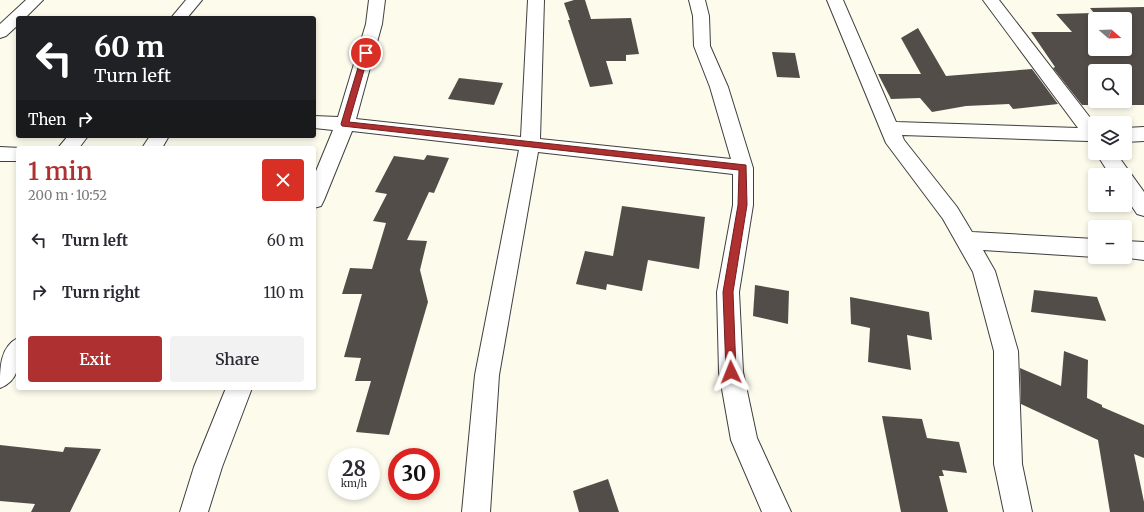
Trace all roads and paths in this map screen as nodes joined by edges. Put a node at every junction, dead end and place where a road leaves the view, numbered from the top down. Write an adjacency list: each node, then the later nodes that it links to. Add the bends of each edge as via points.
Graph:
1 (35, 0): 8 (street)
2 (194, 0): 9 (street)
3 (377, 0): 13 (street, via 374,24)
4 (536, 0): 20 (street)
5 (697, 0): 24 (street, via 702,46 719,87)
6 (835, 0): 15 (street)
7 (991, 0): 14 (street)
8 (18, 16)
9 (181, 16)
10 (16, 18): 11 (street)
11 (0, 33)
12 (316, 122): 13 (street)
13 (345, 124): 20 (street); 26 (street)
14 (1088, 127)
15 (889, 128): 18 (street); 28 (street, via 896,142 950,213)
16 (1144, 134): 17 (street)
17 (1132, 135)
18 (1088, 136)
19 (77, 138): 21 (street)
20 (530, 144): 24 (street); 36 (street, via 487,375)
21 (70, 146)
22 (0, 154): 23 (street)
23 (16, 154)
24 (744, 168): 37 (street, via 743,205 728,292 731,372 744,440)
25 (1132, 190): 27 (street)
26 (316, 195)
27 (1144, 208)
28 (966, 240): 29 (street); 38 (street, via 984,271 1006,351 1008,464)
29 (1088, 248)
30 (1132, 250): 31 (street)
31 (1144, 251)
32 (16, 352): 33 (street)
33 (0, 376)
34 (238, 390): 35 (street, via 208,466)
35 (194, 512)
36 (476, 512)
37 (777, 512)
38 (1018, 512)

